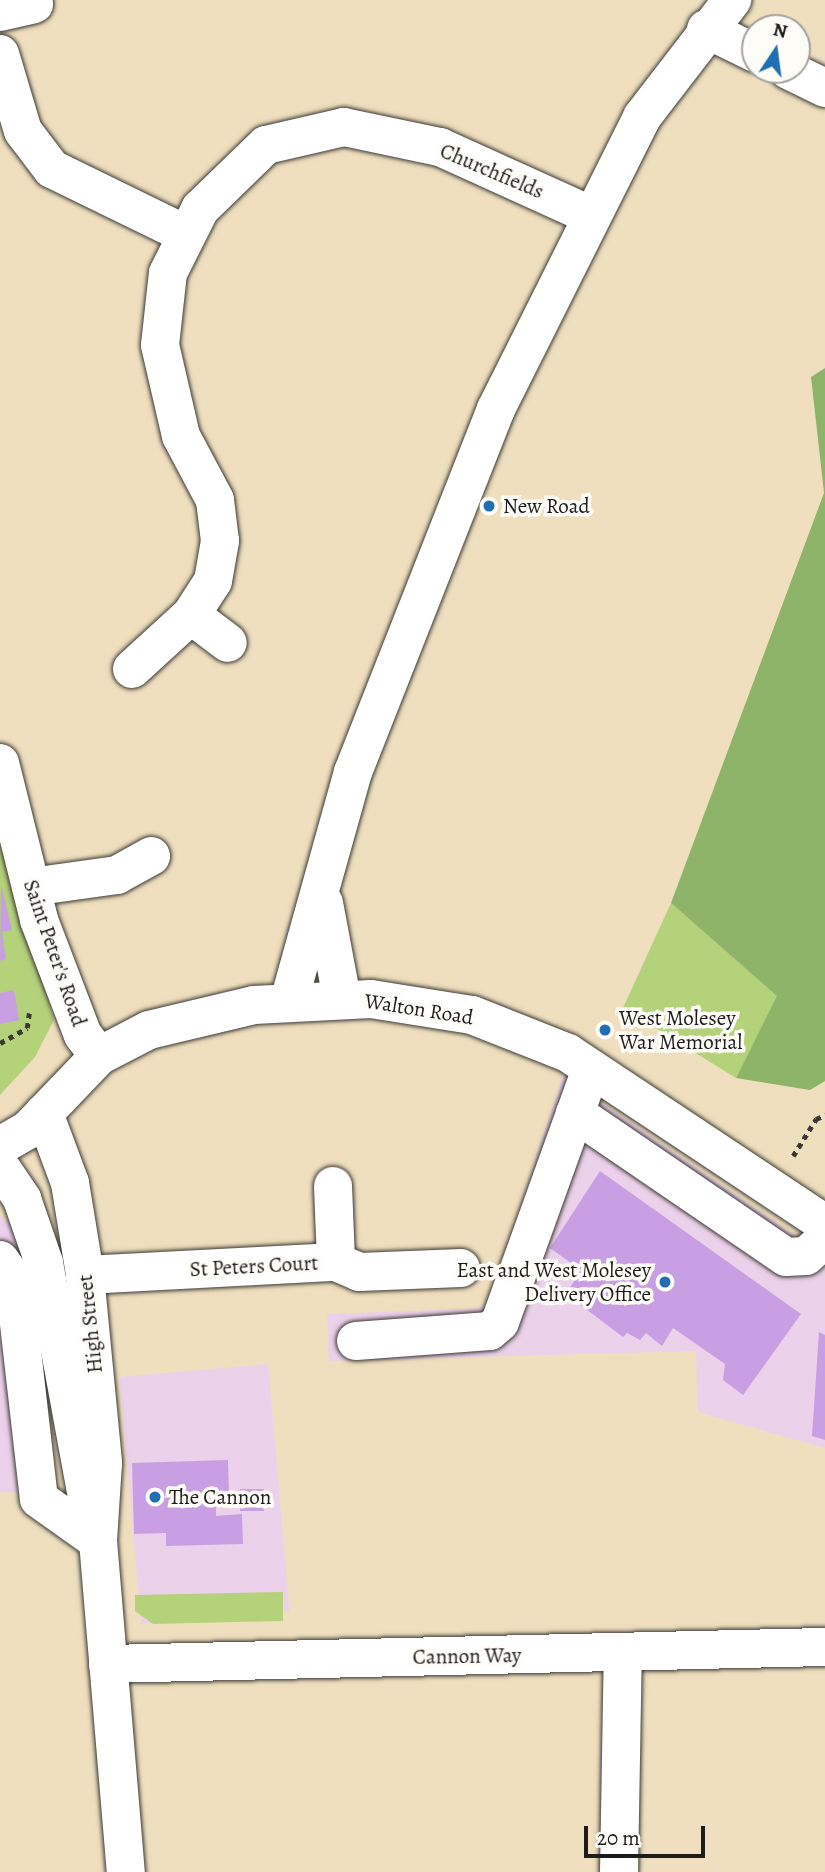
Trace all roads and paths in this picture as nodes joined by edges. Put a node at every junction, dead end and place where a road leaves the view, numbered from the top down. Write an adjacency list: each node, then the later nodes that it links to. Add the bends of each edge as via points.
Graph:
1 (732, 0): 2 (street)
2 (706, 29): 3 (street); 5 (street, via 642,117)
3 (741, 46)
4 (0, 54): 6 (street, via 23,131 52,169)
5 (588, 214): 6 (street, Churchfields, via 440,147 344,127 266,145 200,209); 13 (street, via 496,408 415,610 353,772)
6 (186, 234): 7 (street, Churchfields, via 168,273 160,345 181,436 215,500 220,541 213,581)
7 (191, 615): 8 (street); 9 (street, Churchfields)
8 (228, 643)
9 (132, 669)
10 (0, 763): 12 (street, Saint Peter's Road)
11 (151, 856): 12 (street, via 117,875)
12 (31, 887): 16 (street, Saint Peter's Road, via 83,1034)
13 (323, 897): 14 (street); 15 (street)
14 (342, 999): 15 (street, Walton Road); 17 (street, Walton Road, via 472,1015 540,1040)
15 (289, 1002): 16 (street, Walton Road, via 183,1018)
16 (99, 1056): 18 (street, Walton Road)
17 (591, 1069): 19 (street); 24 (street, Walton Road)
18 (44, 1113): 21 (street, Walton Road); 30 (street, High Street, via 70,1183)
19 (575, 1113): 26 (street, via 786,1257 806,1256); 31 (street, via 500,1322 490,1331)
20 (825, 1115): 24 (path, via 816,1119)
21 (0, 1146)
22 (0, 1166): 32 (street, High Street, via 26,1209 44,1263 77,1465)
23 (333, 1186): 28 (street)
24 (770, 1193): 25 (street, Walton Road)
25 (825, 1224)
26 (825, 1239)
27 (0, 1260): 32 (street, via 14,1280 38,1499)
28 (336, 1262): 29 (street, St Peters Court, via 359,1272); 30 (street, St Peters Court)
29 (461, 1268)
30 (85, 1275): 32 (street, High Street, via 103,1463)
31 (356, 1341)
32 (98, 1541): 35 (street, High Street)
33 (825, 1647): 34 (street, Cannon Way)
34 (623, 1653): 35 (street, Cannon Way); 37 (street)
35 (108, 1664): 36 (street, High Street)
36 (125, 1872)
37 (620, 1872)

